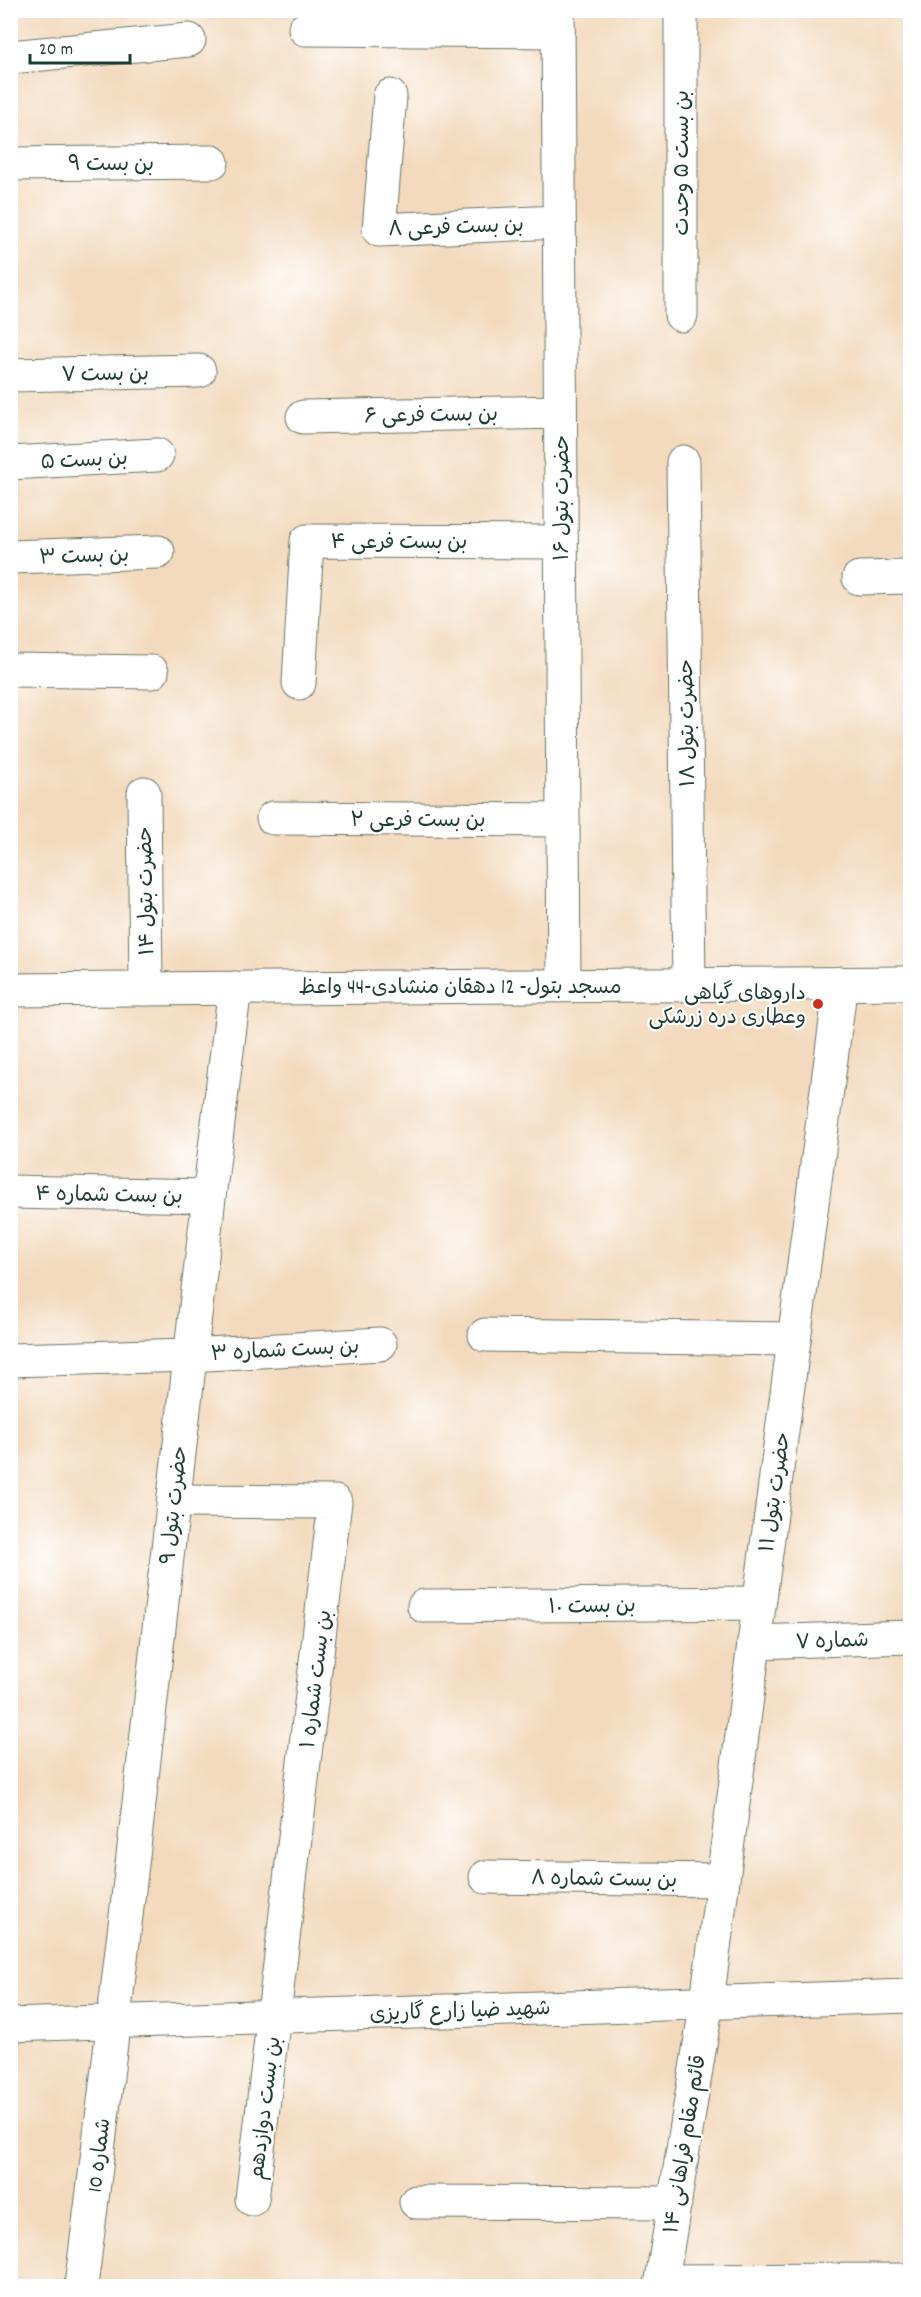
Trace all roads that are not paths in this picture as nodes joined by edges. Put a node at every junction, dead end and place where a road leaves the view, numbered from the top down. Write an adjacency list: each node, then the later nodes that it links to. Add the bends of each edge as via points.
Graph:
1 (681, 10): 10 (street, بن بست ۵ وحدت)
2 (558, 21): 3 (street); 9 (street, حضرت بتول ۱۶)
3 (305, 29)
4 (189, 40): 5 (street)
5 (10, 57)
6 (390, 96): 9 (street, بن بست فرعی ۸, via 379,230)
7 (212, 162): 8 (street, بن بست ۹)
8 (10, 164)
9 (559, 222): 13 (street, حضرت بتول ۱۶)
10 (681, 315)
11 (199, 371): 12 (street, بن بست ۷)
12 (10, 375)
13 (560, 412): 14 (street, بن بست فرعی ۶); 18 (street, حضرت بتول ۱۶)
14 (303, 417)
15 (157, 455): 17 (street, بن بست ۵)
16 (683, 462): 31 (street, حضرت بتول ۱۸)
17 (10, 463)
18 (561, 542): 25 (street, بن بست فرعی ۴, via 308,541); 28 (street, حضرت بتول ۱۶)
19 (158, 552): 20 (street, بن بست ۳)
20 (10, 557)
21 (910, 577): 22 (street)
22 (859, 578)
23 (10, 670): 24 (street)
24 (152, 672)
25 (299, 684)
26 (144, 793): 34 (street, حضرت بتول ۱۴)
27 (273, 818): 28 (street, بن بست فرعی ۲)
28 (563, 820): 32 (street, حضرت بتول ۱۶)
29 (841, 983): 30 (street, مسجد بتول- 12 دهقان منشادی-44 واعظ); 31 (street, مسجد بتول- 12 دهقان منشادی-44 واعظ); 39 (street, حضرت بتول ۱۱)
30 (910, 983)
31 (689, 984): 32 (street, مسجد بتول- 12 دهقان منشادی-44 واعظ)
32 (564, 985): 33 (street, مسجد بتول- 12 دهقان منشادی-44 واعظ)
33 (235, 988): 34 (street, مسجد بتول- 12 دهقان منشادی-44 واعظ); 37 (street, حضرت بتول ۹)
34 (146, 989): 35 (street, مسجد بتول- 12 دهقان منشادی-44 واعظ)
35 (10, 990)
36 (10, 1192): 37 (street, بن بست شماره ۴)
37 (208, 1196): 41 (street, حضرت بتول ۹)
38 (485, 1335): 39 (street)
39 (794, 1339): 44 (street, حضرت بتول ۱۱)
40 (380, 1344): 41 (street, بن بست شماره ۳)
41 (190, 1354): 42 (street, بن بست شماره ۳); 43 (street, حضرت بتول ۹)
42 (10, 1360)
43 (174, 1501): 52 (street, بن بست شماره ۱, via 335,1502); 53 (street, حضرت بتول ۹)
44 (759, 1603): 45 (street, بن بست ۱۰); 47 (street, حضرت بتول ۱۱)
45 (424, 1606)
46 (910, 1637): 47 (street, شماره ۷)
47 (754, 1642): 49 (street, حضرت بتول ۱۱)
48 (486, 1877): 49 (street, بن بست شماره ۸)
49 (722, 1880): 51 (street, حضرت بتول ۱۱)
50 (910, 1996): 51 (street, شهید ضیا زارع گاریزی)
51 (706, 2001): 52 (street, شهید ضیا زارع گاریزی); 57 (street, ۱۴ قائم مقام فراهانی)
52 (276, 2016): 53 (street, شهید ضیا زارع گاریزی); 55 (street, بن بست دوازدهم)
53 (115, 2023): 54 (street, شهید ضیا زارع گاریزی); 60 (street, شماره 10)
54 (10, 2025)
55 (252, 2199)
56 (416, 2202): 57 (street)
57 (675, 2203): 59 (street, ۱۴ قائم مقام فراهانی)
58 (910, 2280): 59 (street)
59 (662, 2284)
60 (81, 2286)

